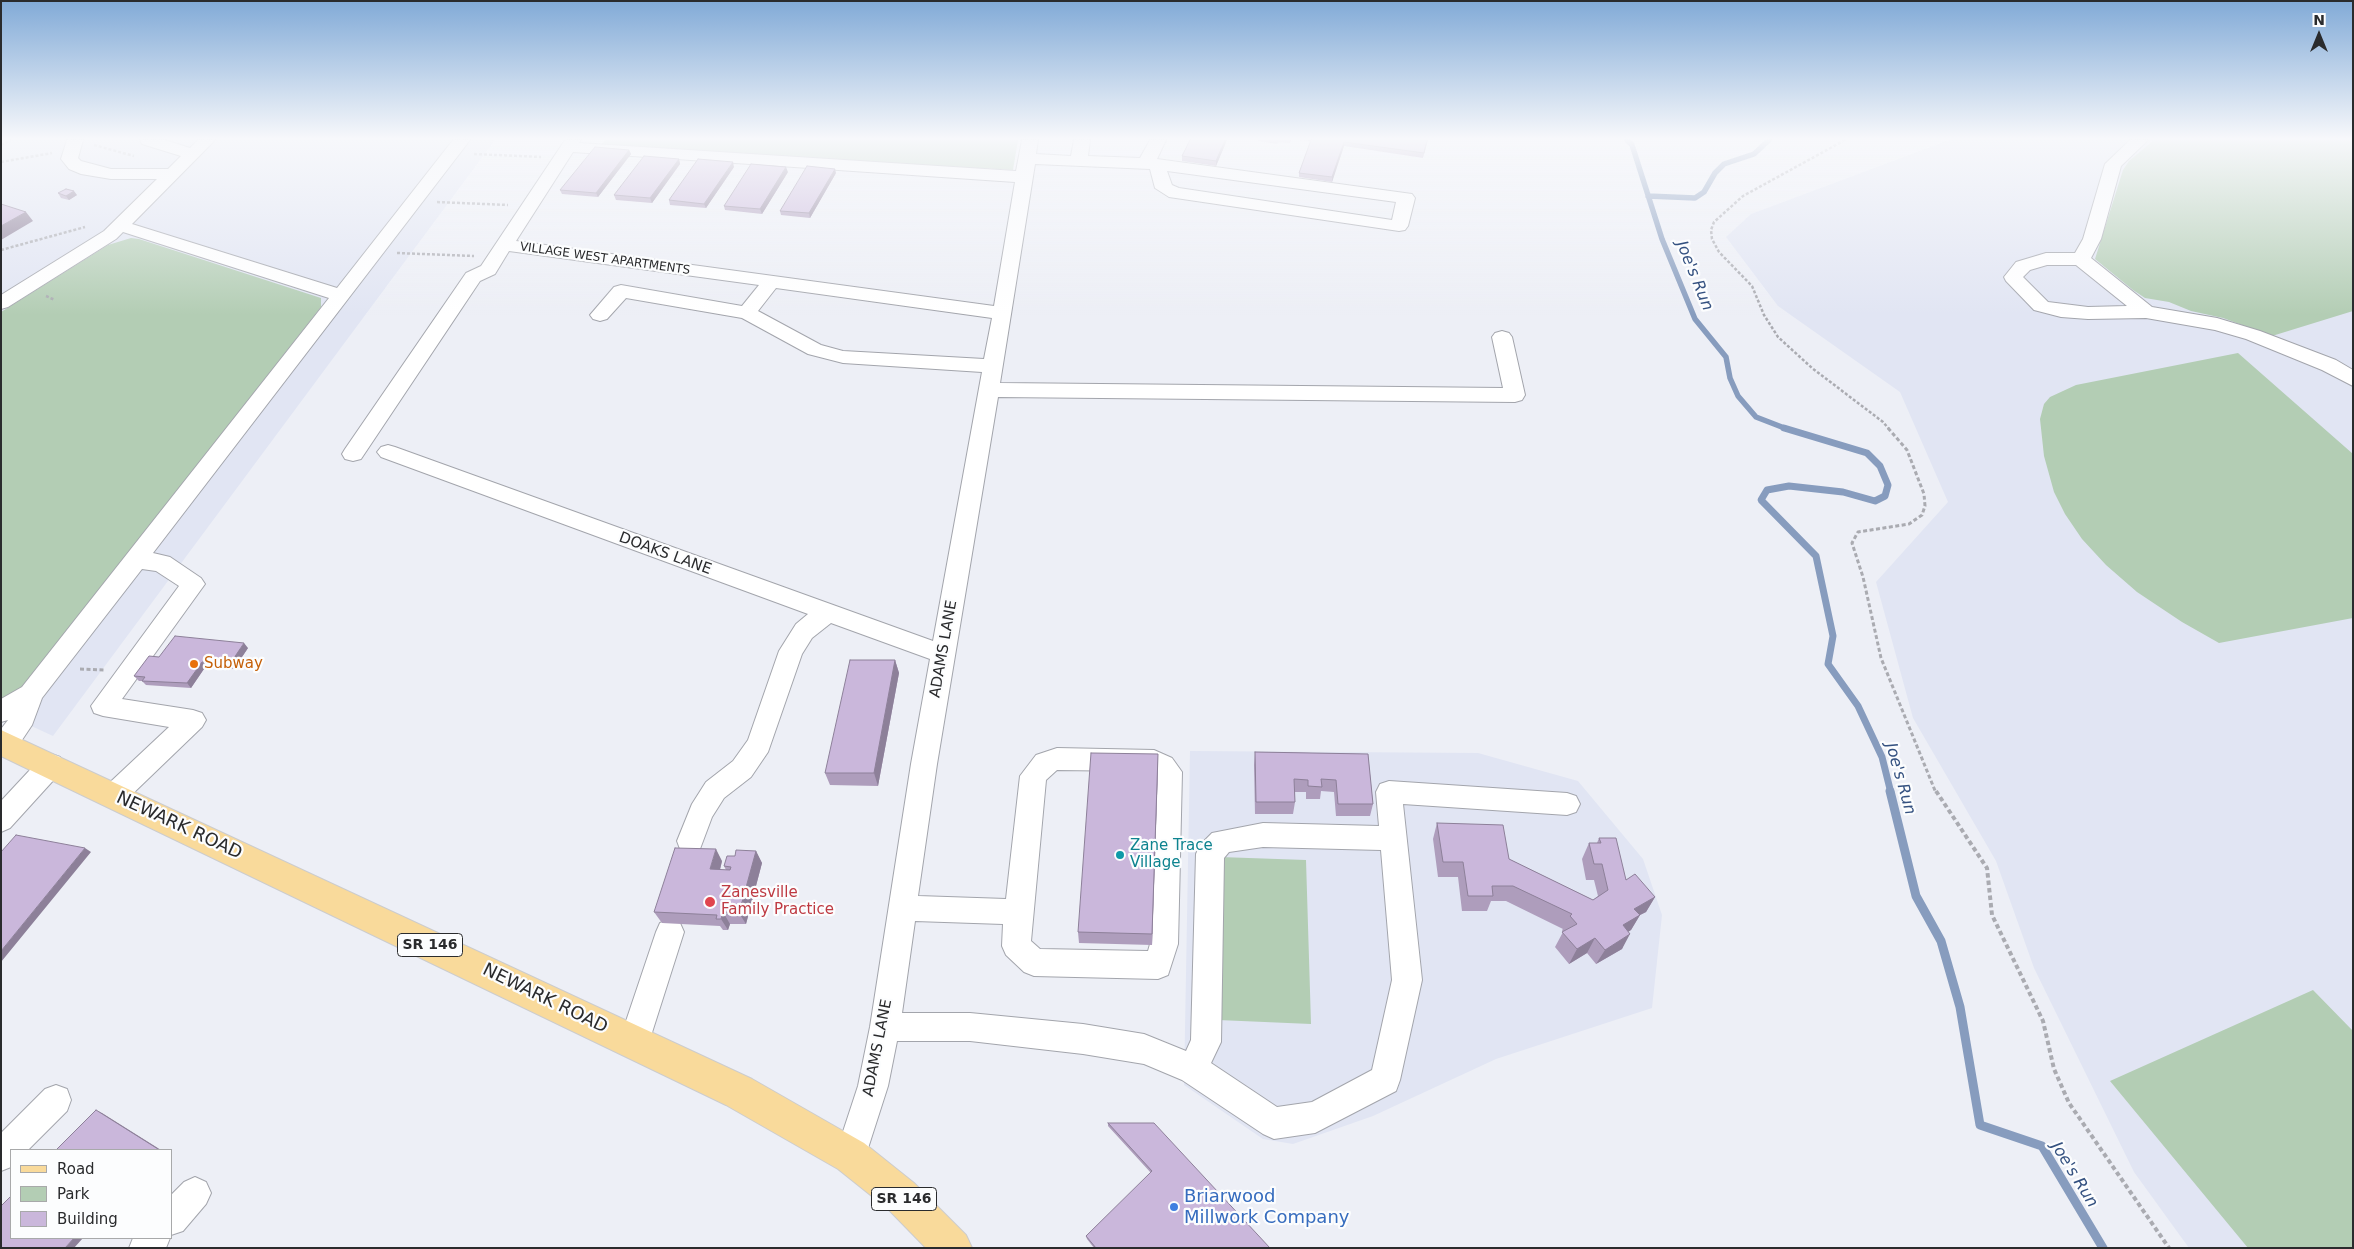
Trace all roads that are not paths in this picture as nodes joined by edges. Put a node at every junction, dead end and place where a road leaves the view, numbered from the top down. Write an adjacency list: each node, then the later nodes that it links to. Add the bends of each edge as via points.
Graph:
1 (149, 198): 8 (street)
2 (416, 198): 12 (street)
3 (534, 198): 9 (street, VILLAGE WEST APARTMENTS)
4 (1021, 198): 16 (street, ADAMS LANE)
5 (1211, 198): 6 (street, via 1399,226)
6 (1406, 198)
7 (2103, 198): 10 (street, via 2092,239)
8 (121, 226): 12 (street); 13 (street)
9 (500, 251): 11 (street, VILLAGE WEST APARTMENTS); 22 (street, via 488,270 473,277)
10 (2081, 259): 14 (street); 14 (street, via 2046,259 2023,266 2013,277 2041,306 2088,313)
11 (772, 281): 15 (street); 16 (street, VILLAGE WEST APARTMENTS)
12 (341, 295): 23 (street)
13 (1, 303)
14 (2146, 312): 20 (street, via 2217,324 2252,335 2329,365)
15 (747, 313): 17 (street, VILLAGE WEST APARTMENTS, via 621,291); 19 (street, via 815,350 843,358)
16 (1002, 313): 19 (street, ADAMS LANE)
17 (600, 315)
18 (1502, 336): 19 (street, via 1515,395 1158,392)
19 (991, 378): 25 (street, ADAMS LANE)
20 (2353, 379)
21 (388, 452): 24 (street, DOAKS LANE)
22 (353, 454)
23 (134, 559): 26 (street, via 31,694 23,718); 28 (street, via 162,563 193,584 103,706 193,720)
24 (827, 613): 25 (street, DOAKS LANE); 32 (street, via 804,631 791,650 759,744 742,769 716,790 701,812)
25 (943, 654): 33 (street, ADAMS LANE)
26 (2, 733): 27 (main road, NEWARK ROAD / SR 146)
27 (51, 765): 28 (main road, NEWARK ROAD / SR 146); 30 (street)
28 (114, 795): 37 (main road, NEWARK ROAD / SR 146)
29 (1567, 804): 31 (street, via 1389,792)
30 (1, 820)
31 (1395, 838): 38 (street, via 1263,835 1222,841 1210,854 1206,1042); 38 (street, via 1407,980 1385,1080 1315,1117 1274,1123)
32 (690, 841)
33 (902, 908): 34 (street); 36 (street, ADAMS LANE)
34 (1018, 912): 34 (street, via 1016,946 1034,962 1158,965 1164,944 1169,772 1154,761 1057,759 1045,763 1033,776)
35 (670, 932): 37 (street)
36 (885, 1027): 38 (street, via 970,1027 1083,1039 1144,1049); 41 (street, ADAMS LANE, via 873,1086)
37 (634, 1042): 41 (main road, NEWARK ROAD / SR 146, via 739,1092)
38 (1193, 1069)
39 (56, 1100): 40 (street)
40 (1, 1154)
41 (851, 1156): 44 (main road, NEWARK ROAD / SR 146, via 901,1196)
42 (195, 1193): 43 (street)
43 (172, 1218)
44 (953, 1248)

